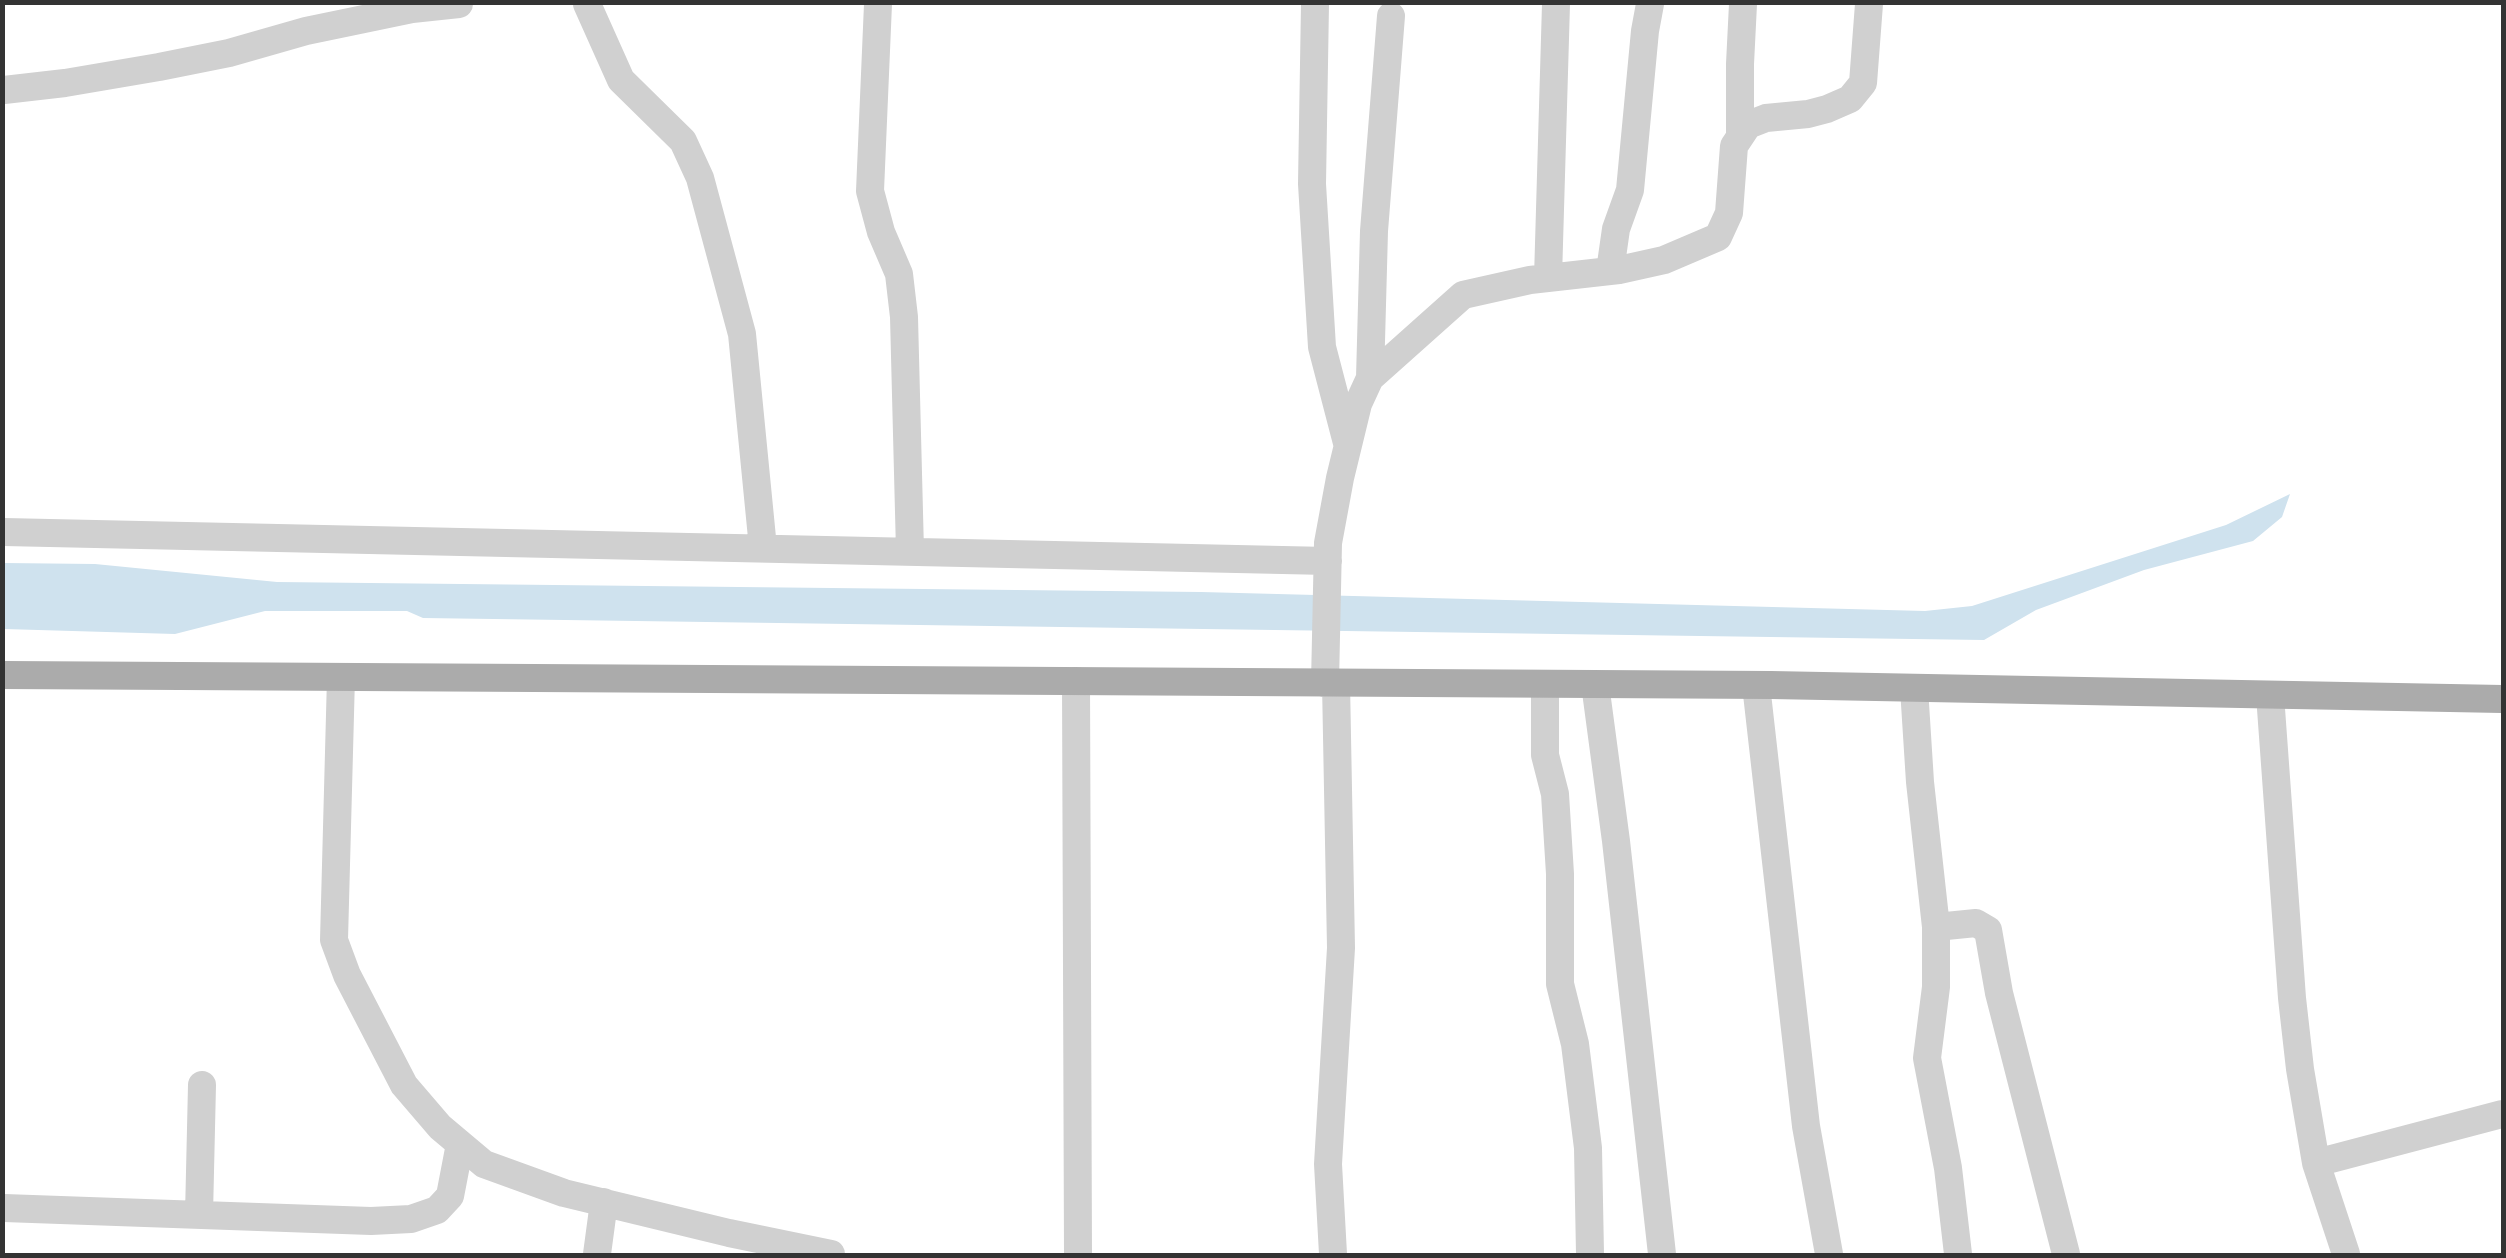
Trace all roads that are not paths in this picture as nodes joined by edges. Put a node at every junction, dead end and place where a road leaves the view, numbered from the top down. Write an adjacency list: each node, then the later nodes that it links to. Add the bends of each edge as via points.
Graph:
1 (459, 4): 10 (street, via 412,9 306,31 229,53 159,67)
2 (587, 4): 17 (street, via 621,80 683,141 700,178 742,334)
3 (878, 4): 18 (street, via 870,191 881,232 899,274 904,317)
4 (1316, 4): 15 (street, via 1312,184 1322,348)
5 (1556, 4): 13 (street)
6 (1650, 4): 12 (street, via 1630,190 1616,228)
7 (1743, 4): 11 (street)
8 (1869, 4): 11 (street, via 1863,83 1850,99 1808,114 1766,118 1748,125)
9 (1391, 16): 14 (street, via 1374,231)
10 (4, 90)
11 (1740, 137): 12 (street, via 1734,146 1729,214 1718,237 1664,260)
12 (1610, 271): 13 (street)
13 (1548, 278): 14 (street, via 1463,295)
14 (1370, 378): 15 (street, via 1358,404)
15 (1348, 447): 19 (street, via 1328,543)
16 (4, 532): 17 (street)
17 (763, 548): 18 (street)
18 (910, 551): 19 (street)
19 (1328, 560): 23 (street)
20 (4, 675): 21 (main road)
21 (341, 677): 22 (main road); 33 (street, via 334,940 347,975 404,1085 440,1127)
22 (1076, 681): 23 (main road); 40 (street)
23 (1331, 683): 24 (main road); 41 (street, via 1341,948 1328,1164)
24 (1545, 684): 25 (main road); 42 (street, via 1545,756 1554,794 1560,874 1560,984 1575,1044 1588,1148)
25 (1595, 684): 26 (main road); 43 (street, via 1616,841)
26 (1756, 685): 27 (main road); 44 (street, via 1806,1126)
27 (1914, 688): 28 (main road); 30 (street, via 1920,782)
28 (2270, 695): 29 (main road); 34 (street, via 2292,998 2306,1113)
29 (2502, 699)
30 (1936, 927): 45 (street, via 1936,987 1927,1058 1948,1168); 46 (street, via 1976,923 1988,930 1999,993)
31 (202, 1085): 37 (street)
32 (2502, 1114): 34 (street)
33 (460, 1144): 35 (street, via 484,1164 564,1192); 37 (street, via 450,1196 437,1210 411,1219 371,1222)
34 (2316, 1163): 47 (street)
35 (604, 1202): 38 (street); 39 (street)
36 (4, 1208): 37 (street)
37 (199, 1215)
38 (597, 1254)
39 (831, 1254)
40 (1078, 1254)
41 (1333, 1254)
42 (1590, 1254)
43 (1662, 1254)
44 (1829, 1254)
45 (1958, 1254)
46 (2066, 1254)
47 (2346, 1254)

